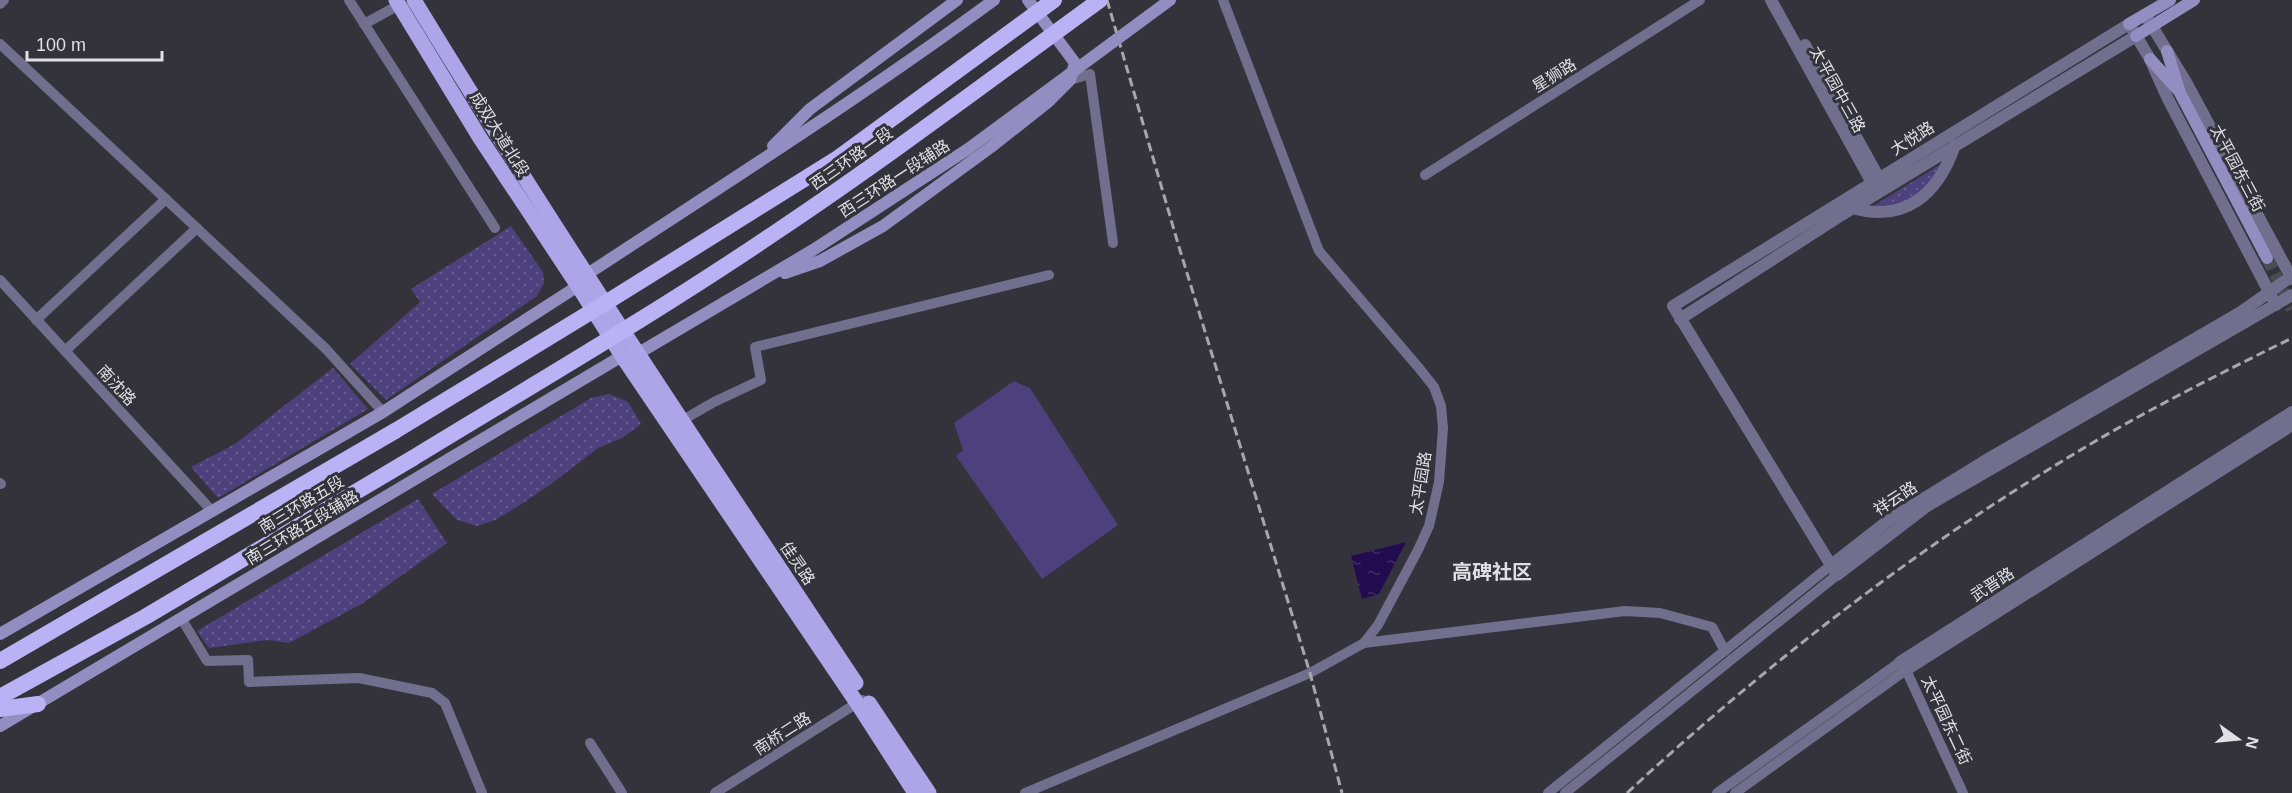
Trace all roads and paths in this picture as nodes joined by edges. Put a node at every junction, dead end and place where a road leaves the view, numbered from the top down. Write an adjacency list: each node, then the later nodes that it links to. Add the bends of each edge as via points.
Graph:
1 (4, 0): 16 (street)
2 (349, 0): 18 (street)
3 (957, 0): 28 (main road, via 810,109)
4 (994, 0): 28 (main road)
5 (1029, 0): 25 (main road, via 1075,63)
6 (1054, 0): 46 (highway, 西三环路一段, bridge, via 837,158)
7 (1100, 0): 49 (highway, 西三环路一段, bridge, via 788,224)
8 (1170, 0): 42 (main road, 西三环路一段辅路, bridge, via 968,149)
9 (1223, 0): 60 (street, 太平园路, via 1319,251 1434,387 1441,406 1439,482 1429,526 1378,626)
10 (1700, 0): 29 (street, 星狮路)
11 (1771, 0): 30 (street, 太平园中三路)
12 (1780, 0): 30 (street, 太平园中三路)
13 (2170, 0): 17 (main road, 大悦路)
14 (2194, 0): 20 (main road)
15 (403, 2): 18 (street); 41 (main road, 成双大道北段, via 480,138)
16 (0, 4)
17 (2145, 15): 19 (main road, 大悦路); 20 (street)
18 (364, 24): 34 (street)
19 (2129, 24): 21 (street); 30 (street, 大悦路)
20 (2152, 26): 21 (main road); 23 (street)
21 (2136, 36): 24 (street); 27 (street)
22 (0, 44): 31 (street)
23 (2167, 51): 26 (main road); 36 (street)
24 (2151, 59): 26 (main road); 37 (street)
25 (1070, 80): 35 (street, via 1090,74); 42 (main road, via 991,147 883,226 820,261)
26 (2180, 93): 36 (main road, 太平园东三街)
27 (1955, 145): 30 (street); 32 (street, via 1935,186 1917,201 1893,212 1872,214)
28 (753, 166): 41 (main road)
29 (1425, 175)
30 (1878, 185): 32 (street); 47 (street, 大悦路, via 1673,306)
31 (166, 199): 33 (street); 48 (street)
32 (1852, 208): 47 (street)
33 (197, 228): 50 (street); 52 (street, via 326,349)
34 (495, 228)
35 (1113, 243)
36 (2273, 256): 37 (street, via 2276,260); 39 (street)
37 (2255, 265): 43 (street)
38 (1049, 275): 54 (street, via 755,347 761,380)
39 (2292, 277): 43 (street, 祥云路)
40 (0, 280): 48 (street, 南沈路)
41 (582, 280): 51 (main road, 成双大道北段); 52 (main road)
42 (761, 281): 51 (main road, 西三环路一段辅路)
43 (2268, 291): 45 (street); 57 (street, 祥云路, via 2241,312 1889,520)
44 (2292, 295): 45 (street, 祥云路)
45 (2276, 304): 57 (street, 祥云路, via 1927,506)
46 (599, 307): 62 (highway, 南三环路五段, bridge)
47 (1680, 319): 57 (street)
48 (36, 320): 50 (street, 南沈路)
49 (615, 334): 64 (highway, 南三环路五段, bridge, via 145,617)
50 (65, 351): 56 (street, 南沈路)
51 (629, 355): 54 (main road, 佳灵路); 58 (main road, 南三环路五段辅路); 65 (main road, 佳灵路)
52 (383, 412): 56 (main road)
53 (2292, 412): 63 (street, 武晋路)
54 (681, 421): 65 (main road, 佳灵路)
55 (2292, 425): 63 (street, 武晋路)
56 (212, 511): 59 (main road)
57 (1834, 570): 61 (street, 祥云路); 77 (street, 祥云路)
58 (181, 618): 66 (main road, 南三环路五段辅路); 70 (street, via 207,661 248,660 249,682 359,678 432,693 445,703)
59 (0, 634)
60 (1364, 643): 61 (street, via 1626,611 1660,613 1712,627); 75 (street, 太平园路, via 1310,673)
61 (1725, 651): 76 (street, 祥云路)
62 (3, 659)
63 (1903, 666): 78 (street, 武晋路); 79 (street, 武晋路); 80 (street, 太平园东二街)
64 (0, 697)
65 (861, 701): 72 (street, 南桥二路); 73 (main road, 佳灵路); 74 (main road, 佳灵路)
66 (38, 704): 67 (highway); 68 (main road, 南三环路五段辅路)
67 (0, 709)
68 (0, 726)
69 (590, 743): 71 (street)
70 (482, 793)
71 (622, 793)
72 (715, 793)
73 (915, 793)
74 (929, 793)
75 (1025, 793)
76 (1548, 793)
77 (1565, 793)
78 (1718, 793)
79 (1735, 793)
80 (1963, 793)

